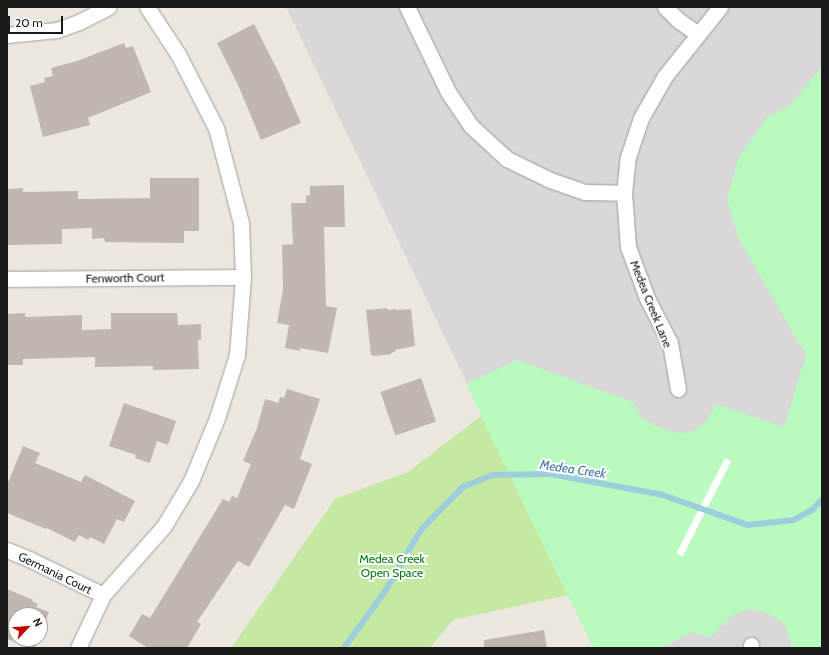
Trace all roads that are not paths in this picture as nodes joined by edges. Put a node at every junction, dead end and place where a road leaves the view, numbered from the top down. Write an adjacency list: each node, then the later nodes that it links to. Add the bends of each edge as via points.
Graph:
1 (108, 7): 7 (street, via 57,30)
2 (147, 7): 9 (street, via 178,54 216,128 241,223)
3 (406, 7): 8 (street, via 448,92 471,126 507,159 550,180 585,192)
4 (665, 7): 6 (street)
5 (720, 7): 6 (street, Medea Creek Lane)
6 (698, 34): 8 (street, Medea Creek Lane, via 665,76 641,118 628,157)
7 (7, 35)
8 (624, 193): 11 (street, Medea Creek Lane, via 628,247 647,298 670,343)
9 (243, 277): 10 (street, Fenworth Court); 13 (street, via 237,356 217,418 191,481 164,526)
10 (7, 279)
11 (678, 389)
12 (7, 550): 13 (street, Germania Court)
13 (103, 595): 14 (street)
14 (78, 648)

